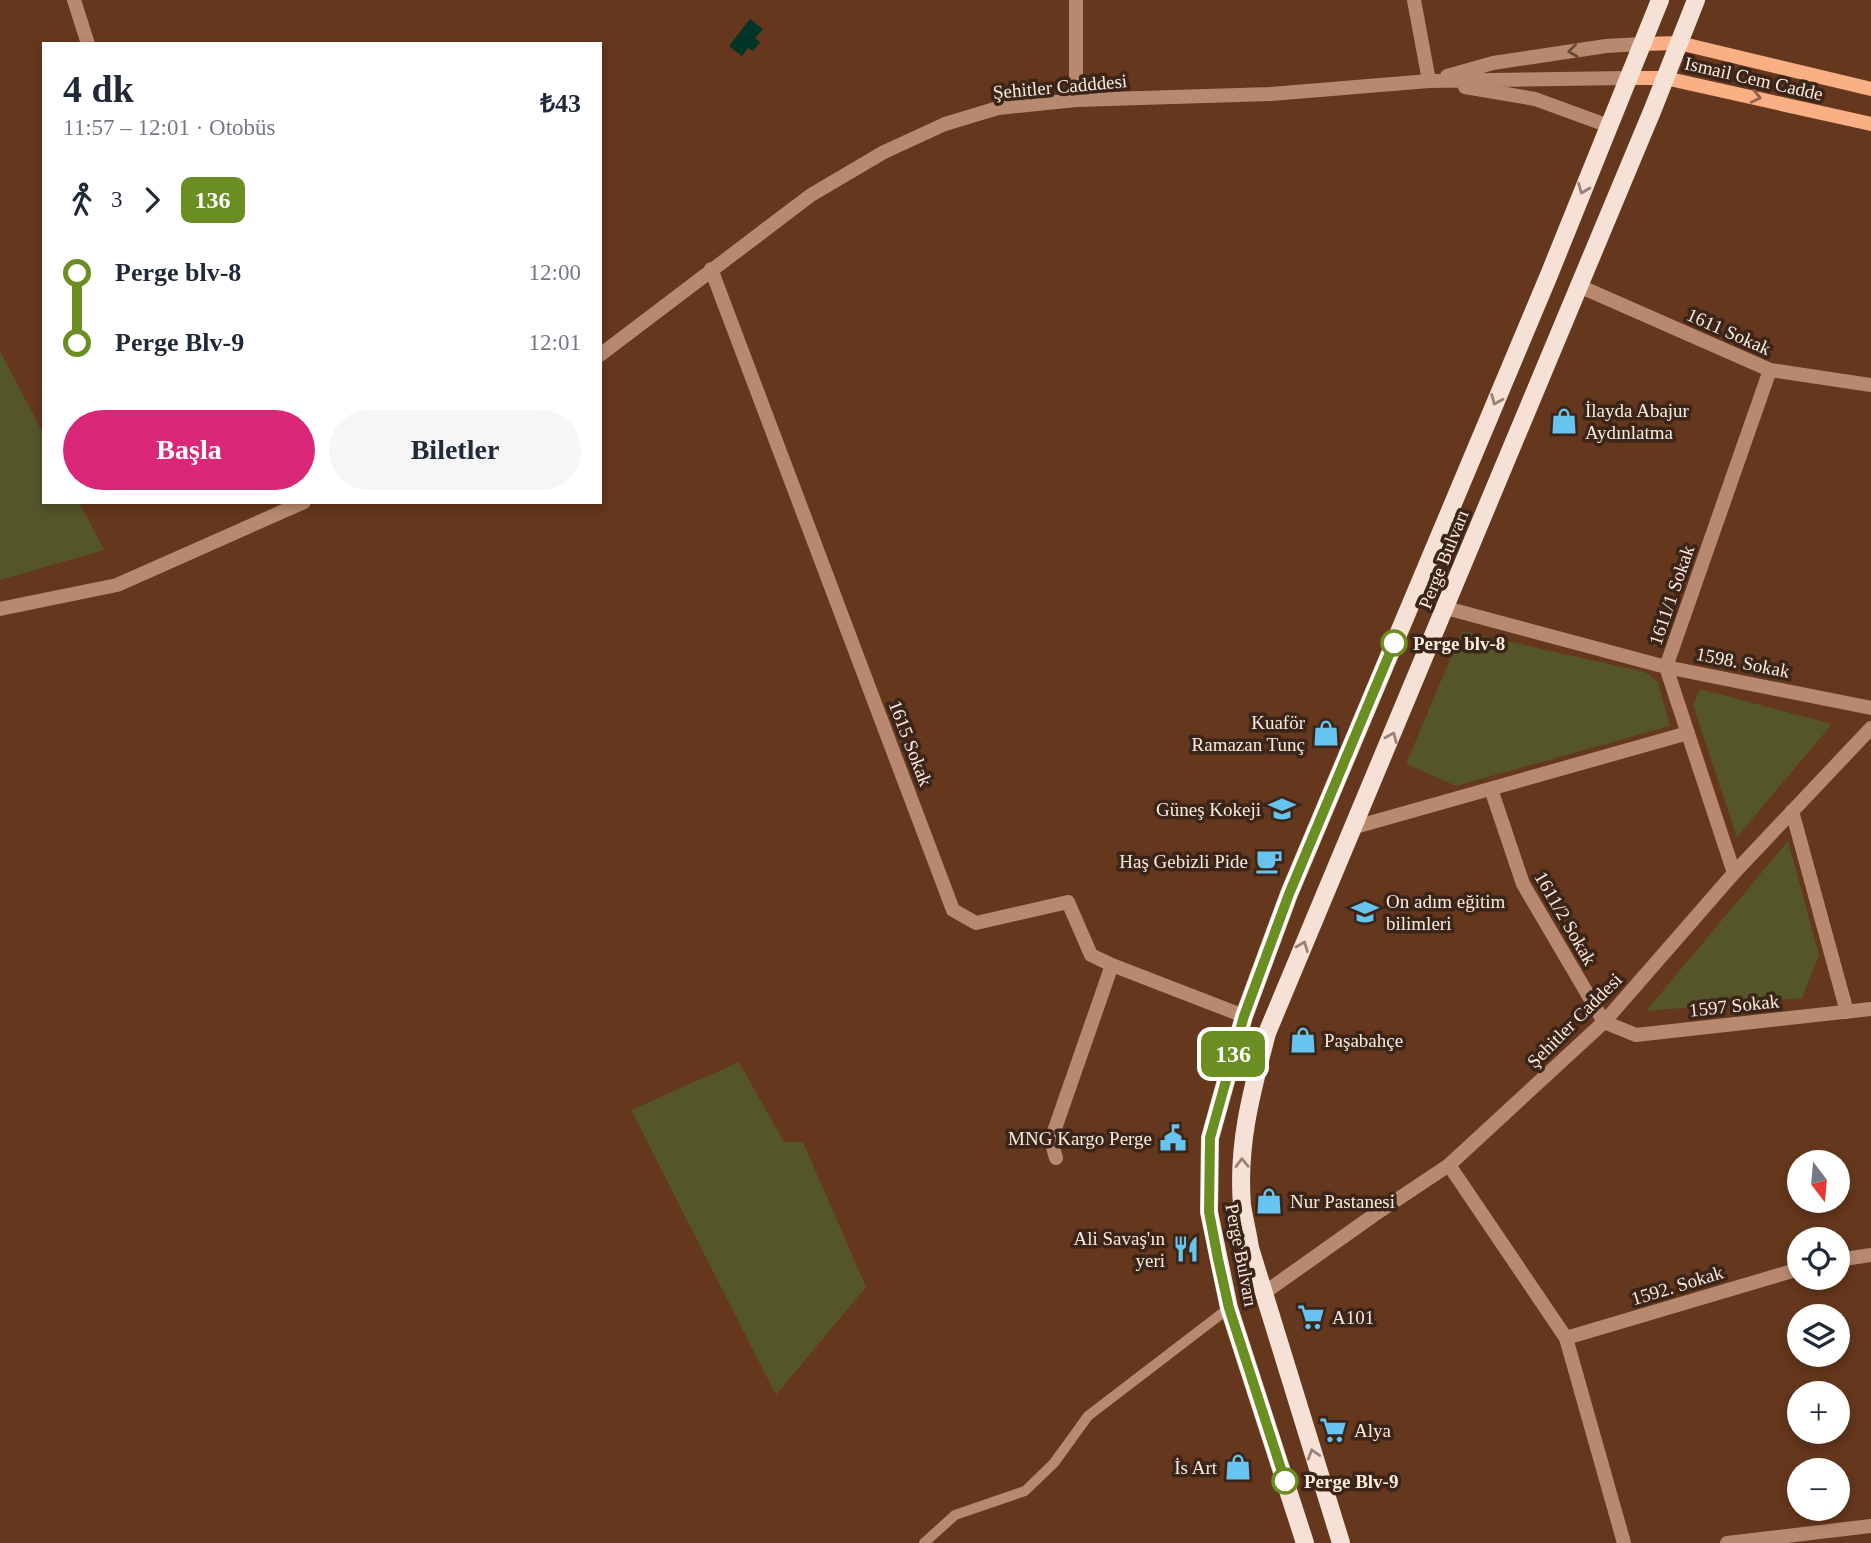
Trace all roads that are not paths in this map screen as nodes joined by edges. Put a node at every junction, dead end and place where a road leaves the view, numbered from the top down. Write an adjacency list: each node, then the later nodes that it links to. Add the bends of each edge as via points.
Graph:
1 (74, 0): 6 (street)
2 (1076, 0): 13 (street)
3 (1415, 0): 11 (street)
4 (1660, 0): 8 (main road, Perge Bulvarı)
5 (1696, 0): 7 (main road, Perge Bulvarı)
6 (87, 42)
7 (1679, 43): 8 (main road, Ismail Cem Cadde); 10 (main road, Perge Bulvarı); 12 (main road, Ismail Cem Cadde)
8 (1641, 44): 9 (main road, Perge Bulvarı); 11 (street, one-way to 11, via 1493,62)
9 (1627, 78): 10 (main road, Ismail Cem Cadde); 11 (street); 15 (main road, Perge Bulvarı)
10 (1665, 78): 14 (main road, Ismail Cem Cadde, one-way to 14); 17 (main road, Perge Bulvarı)
11 (1429, 82): 13 (street, Şehitler Cadddesi, via 1271,94); 15 (street, via 1535,99)
12 (1871, 89)
13 (1076, 100): 16 (street, Şehitler Cadddesi, via 998,108 945,124 884,152 810,195)
14 (1871, 124)
15 (1609, 126): 35 (main road, Perge Bulvarı, one-way to 35, via 1289,894)
16 (711, 269): 18 (street, Şehitler Cadddesi); 32 (street, 1615 Sokak, via 953,910 976,922 1068,902 1091,955)
17 (1579, 286): 19 (street, 1611 Sokak); 23 (main road, Perge Bulvarı)
18 (602, 353)
19 (1770, 370): 20 (street, 1611 Sokak); 24 (street, 1611/1 Sokak)
20 (1871, 385)
21 (299, 504): 22 (street, via 117,585)
22 (0, 608)
23 (1446, 608): 24 (street, 1598. Sokak); 30 (main road, Perge Bulvarı, one-way to 23)
24 (1666, 667): 25 (street, 1598. Sokak); 27 (street, 1611/1 Sokak)
25 (1871, 708)
26 (1871, 728): 29 (street, Şehitler Caddesi)
27 (1688, 733): 28 (street); 31 (street, 1611/1 Sokak)
28 (1491, 789): 30 (street); 36 (street, 1611/2 Sokak, via 1522,884)
29 (1792, 811): 31 (street, Şehitler Caddesi); 34 (street)
30 (1355, 827): 42 (main road, Perge Bulvarı, one-way to 30, via 1242,1205 1248,1104 1267,1033)
31 (1734, 873): 36 (street, Şehitler Caddesi)
32 (1112, 965): 35 (street, 1615 Sokak); 37 (street, via 1051,1140)
33 (1871, 1009): 34 (street, 1597 Sokak)
34 (1847, 1012): 36 (street, 1597 Sokak, via 1636,1035)
35 (1244, 1016): 43 (main road, Perge Bulvarı, via 1210,1138 1209,1212)
36 (1604, 1022): 38 (street, Şehitler Caddesi)
37 (1056, 1158)
38 (1449, 1165): 42 (street, Şehitler Caddesi); 44 (street)
39 (1871, 1255): 40 (street)
40 (1850, 1258)
41 (1787, 1273): 44 (street, 1592. Sokak)
42 (1264, 1293): 48 (main road, Perge Bulvarı, one-way to 42)
43 (1229, 1308): 46 (lane, via 1088,1416 1054,1463 1025,1491 956,1515); 47 (main road, Perge Bulvarı)
44 (1566, 1338): 49 (street)
45 (1871, 1527): 50 (street)
46 (924, 1543)
47 (1305, 1543)
48 (1340, 1543)
49 (1623, 1543)
50 (1727, 1543)

